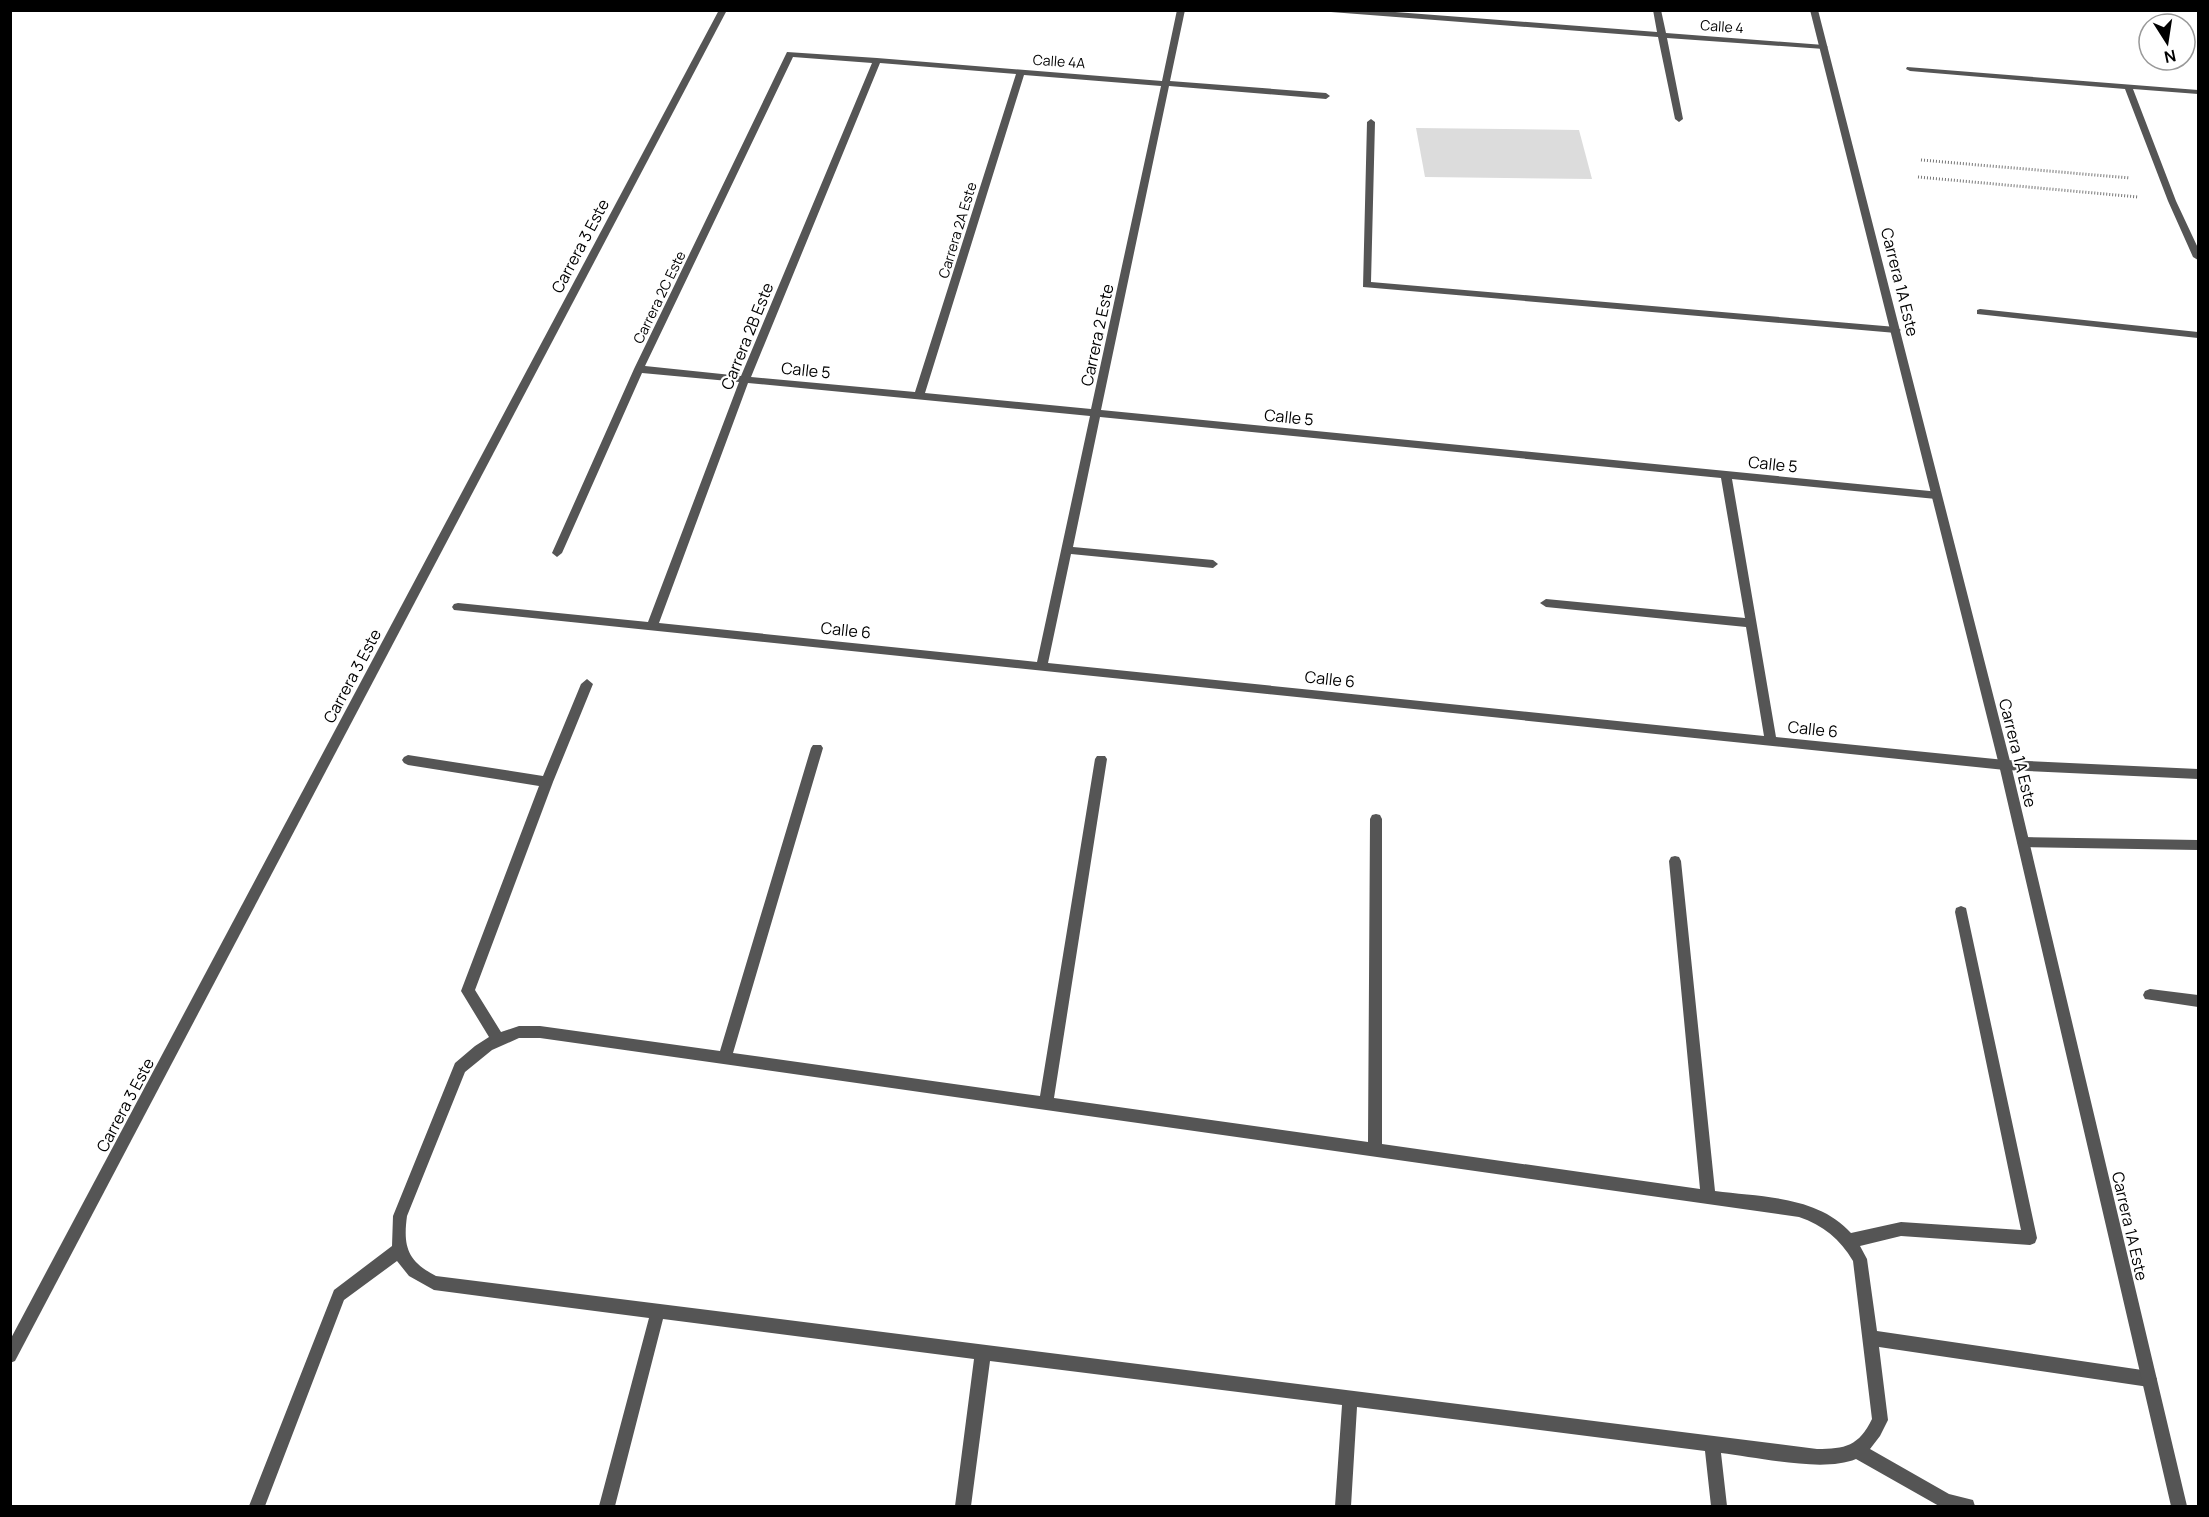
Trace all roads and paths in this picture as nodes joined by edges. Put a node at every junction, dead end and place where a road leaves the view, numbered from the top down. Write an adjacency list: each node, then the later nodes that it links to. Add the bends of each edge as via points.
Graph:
1 (723, 10): 65 (street, Carrera 3 Este)
2 (1181, 10): 12 (street, Carrera 2 Este)
3 (1331, 10): 6 (street, Calle 4)
4 (1657, 10): 6 (street)
5 (1814, 10): 7 (street, Carrera 1A Este)
6 (1662, 35): 7 (street, Calle 4); 16 (street)
7 (1824, 47): 24 (street, Carrera 1A Este)
8 (790, 54): 9 (street, Calle 4A); 26 (street, Carrera 2C Este)
9 (877, 60): 11 (street, Calle 4A); 27 (street, Carrera 2B Este)
10 (1910, 69): 13 (street)
11 (1021, 72): 12 (street, Calle 4A); 28 (street, Carrera 2A Este)
12 (1166, 82): 15 (street, Calle 4A); 29 (street, Carrera 2 Este)
13 (2128, 86): 14 (street); 20 (street)
14 (2199, 92)
15 (1326, 96)
16 (1679, 119)
17 (1371, 122): 24 (street, via 1366,285)
18 (1921, 160): 20 (path)
19 (1918, 177): 21 (path)
20 (2164, 180): 21 (street)
21 (2172, 201): 22 (street)
22 (2199, 257)
23 (1980, 312): 25 (street)
24 (1896, 330): 31 (street, Carrera 1A Este)
25 (2199, 335)
26 (639, 369): 27 (street, Calle 5); 33 (street, Carrera 2C Este)
27 (745, 379): 28 (street, Calle 5); 38 (street, Carrera 2B Este)
28 (919, 396): 29 (street, Calle 5)
29 (1096, 413): 30 (street, Calle 5); 32 (street, Carrera 2 Este)
30 (1726, 475): 31 (street, Calle 5); 37 (street)
31 (1936, 495): 45 (street, Carrera 1A Este)
32 (1067, 550): 34 (street); 39 (street, Carrera 2 Este)
33 (557, 553)
34 (1213, 564)
35 (1546, 603): 37 (street)
36 (458, 607): 38 (street, Calle 6)
37 (1751, 623): 41 (street)
38 (652, 627): 39 (street, Calle 6)
39 (1042, 666): 41 (street, Calle 6)
40 (587, 684): 47 (street)
41 (1771, 741): 45 (street, Calle 6)
42 (817, 748): 56 (street)
43 (1101, 759): 57 (street)
44 (408, 760): 47 (street)
45 (2005, 765): 46 (street, Calle 6); 49 (street, Carrera 1A Este)
46 (2199, 774)
47 (547, 782): 55 (street, via 468,991)
48 (1376, 819): 58 (street)
49 (2023, 842): 50 (street); 66 (street, Carrera 1A Este)
50 (2199, 846)
51 (1675, 861): 59 (street)
52 (1961, 912): 60 (street, via 2030,1238 1901,1229)
53 (2150, 995): 54 (street)
54 (2199, 1001)
55 (497, 1038): 56 (street, via 540,1032); 61 (street, via 460,1068 400,1216)
56 (725, 1058): 57 (street)
57 (1046, 1104): 58 (street)
58 (1375, 1150): 59 (street)
59 (1708, 1197): 60 (street, via 1817,1215)
60 (1850, 1241): 63 (street, via 1860,1259)
61 (399, 1250): 62 (street, via 406,1265 434,1283); 70 (street, via 339,1295)
62 (658, 1311): 64 (street); 71 (street)
63 (1870, 1338): 66 (street); 69 (street, via 1880,1420 1872,1437)
64 (983, 1352): 67 (street); 72 (street)
65 (10, 1356)
66 (2149, 1378): 76 (street, Carrera 1A Este)
67 (1350, 1398): 68 (street); 73 (street)
68 (1712, 1444): 69 (street, via 1817,1457 1839,1458); 74 (street)
69 (1858, 1451): 75 (street, via 1947,1502)
70 (257, 1506)
71 (607, 1506)
72 (963, 1506)
73 (1343, 1506)
74 (1719, 1506)
75 (1967, 1506)
76 (2179, 1506)

